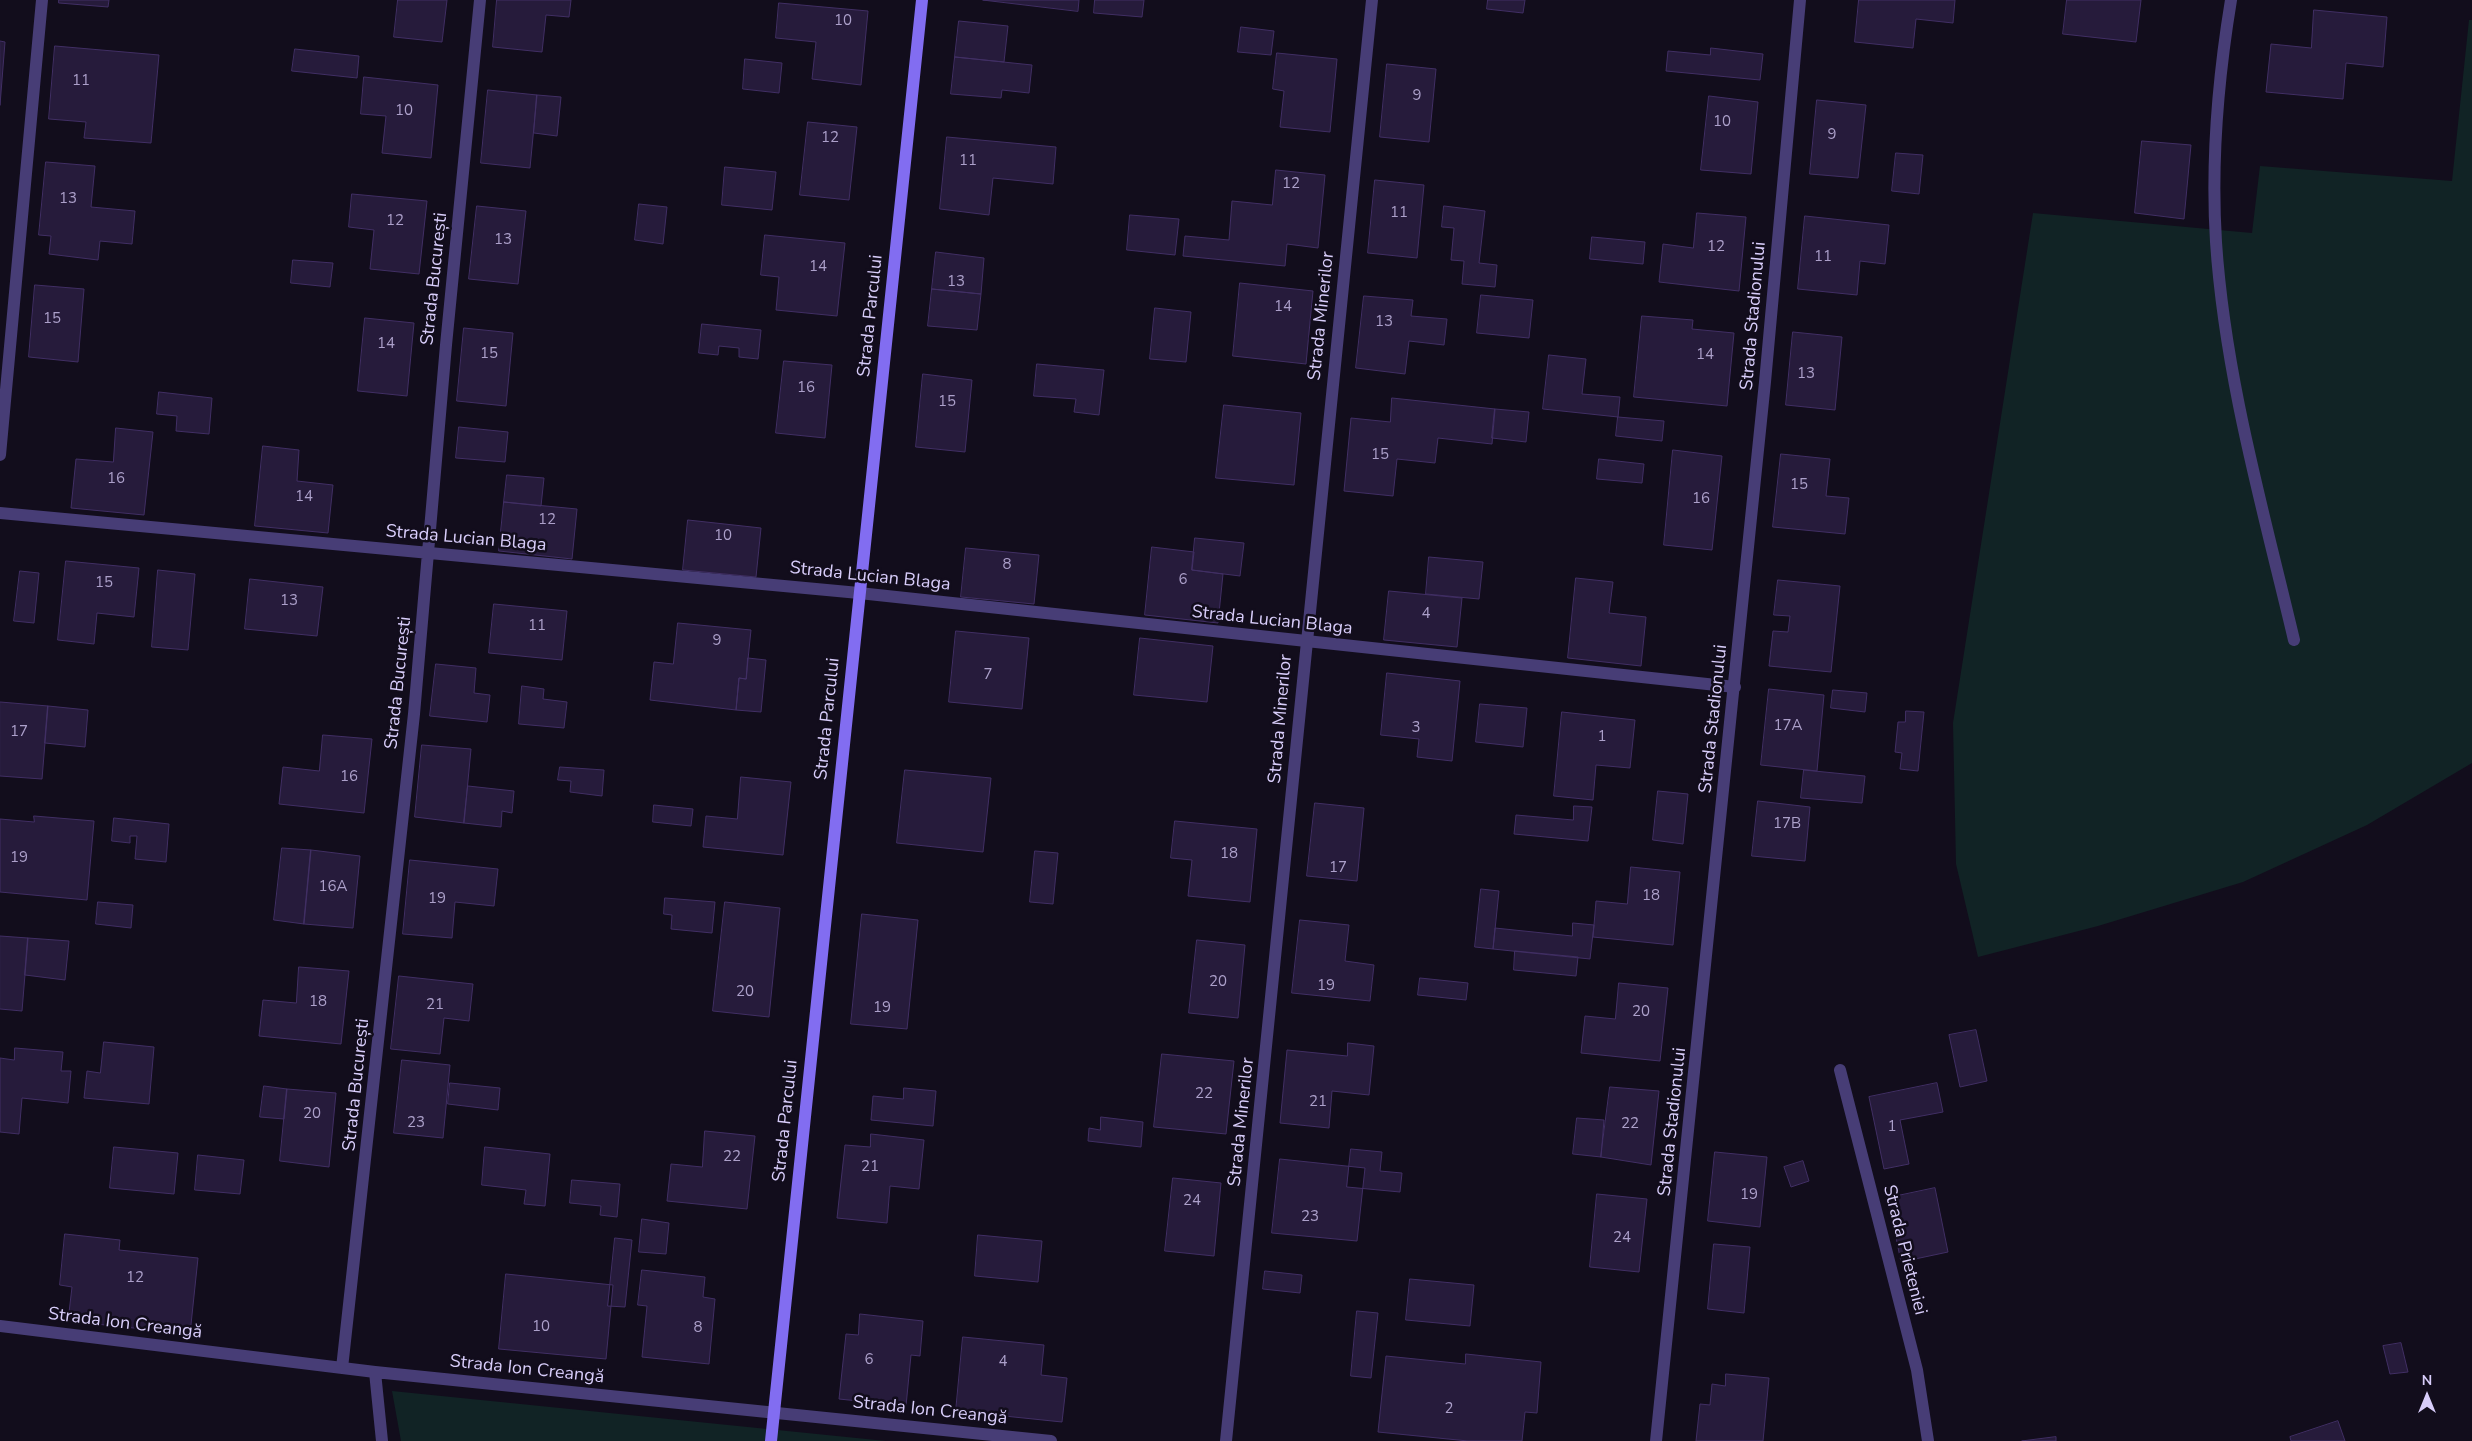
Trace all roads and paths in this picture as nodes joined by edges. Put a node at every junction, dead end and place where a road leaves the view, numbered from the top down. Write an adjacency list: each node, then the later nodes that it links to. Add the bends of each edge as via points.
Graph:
1 (42, 0): 7 (street)
2 (480, 0): 9 (street, Strada București)
3 (922, 0): 10 (main road, Strada Parcului)
4 (1372, 0): 12 (street, Strada Minerilor)
5 (1800, 0): 13 (street, Strada Stadionului)
6 (2231, 0): 11 (street, via 2220,79 2216,241 2226,333 2244,430)
7 (0, 455)
8 (0, 513): 9 (street, Strada Lucian Blaga)
9 (429, 553): 10 (street, Strada Lucian Blaga); 16 (street, Strada București, via 384,1004)
10 (859, 593): 12 (street, Strada Lucian Blaga); 18 (main road, Strada Parcului)
11 (2294, 640)
12 (1305, 642): 13 (street, Strada Lucian Blaga); 22 (street, Strada Minerilor)
13 (1735, 687): 23 (street, Strada Stadionului)
14 (1840, 1070): 24 (street, Strada Prieteniei, via 1916,1370)
15 (0, 1326): 16 (street, Strada Ion Creangă)
16 (342, 1368): 17 (street, Strada Ion Creangă)
17 (375, 1372): 18 (street, Strada Ion Creangă); 19 (street)
18 (774, 1413): 20 (main road, Strada Parcului); 21 (street, Strada Ion Creangă)
19 (382, 1441)
20 (771, 1441)
21 (1051, 1441)
22 (1226, 1441)
23 (1656, 1441)
24 (1928, 1441)

